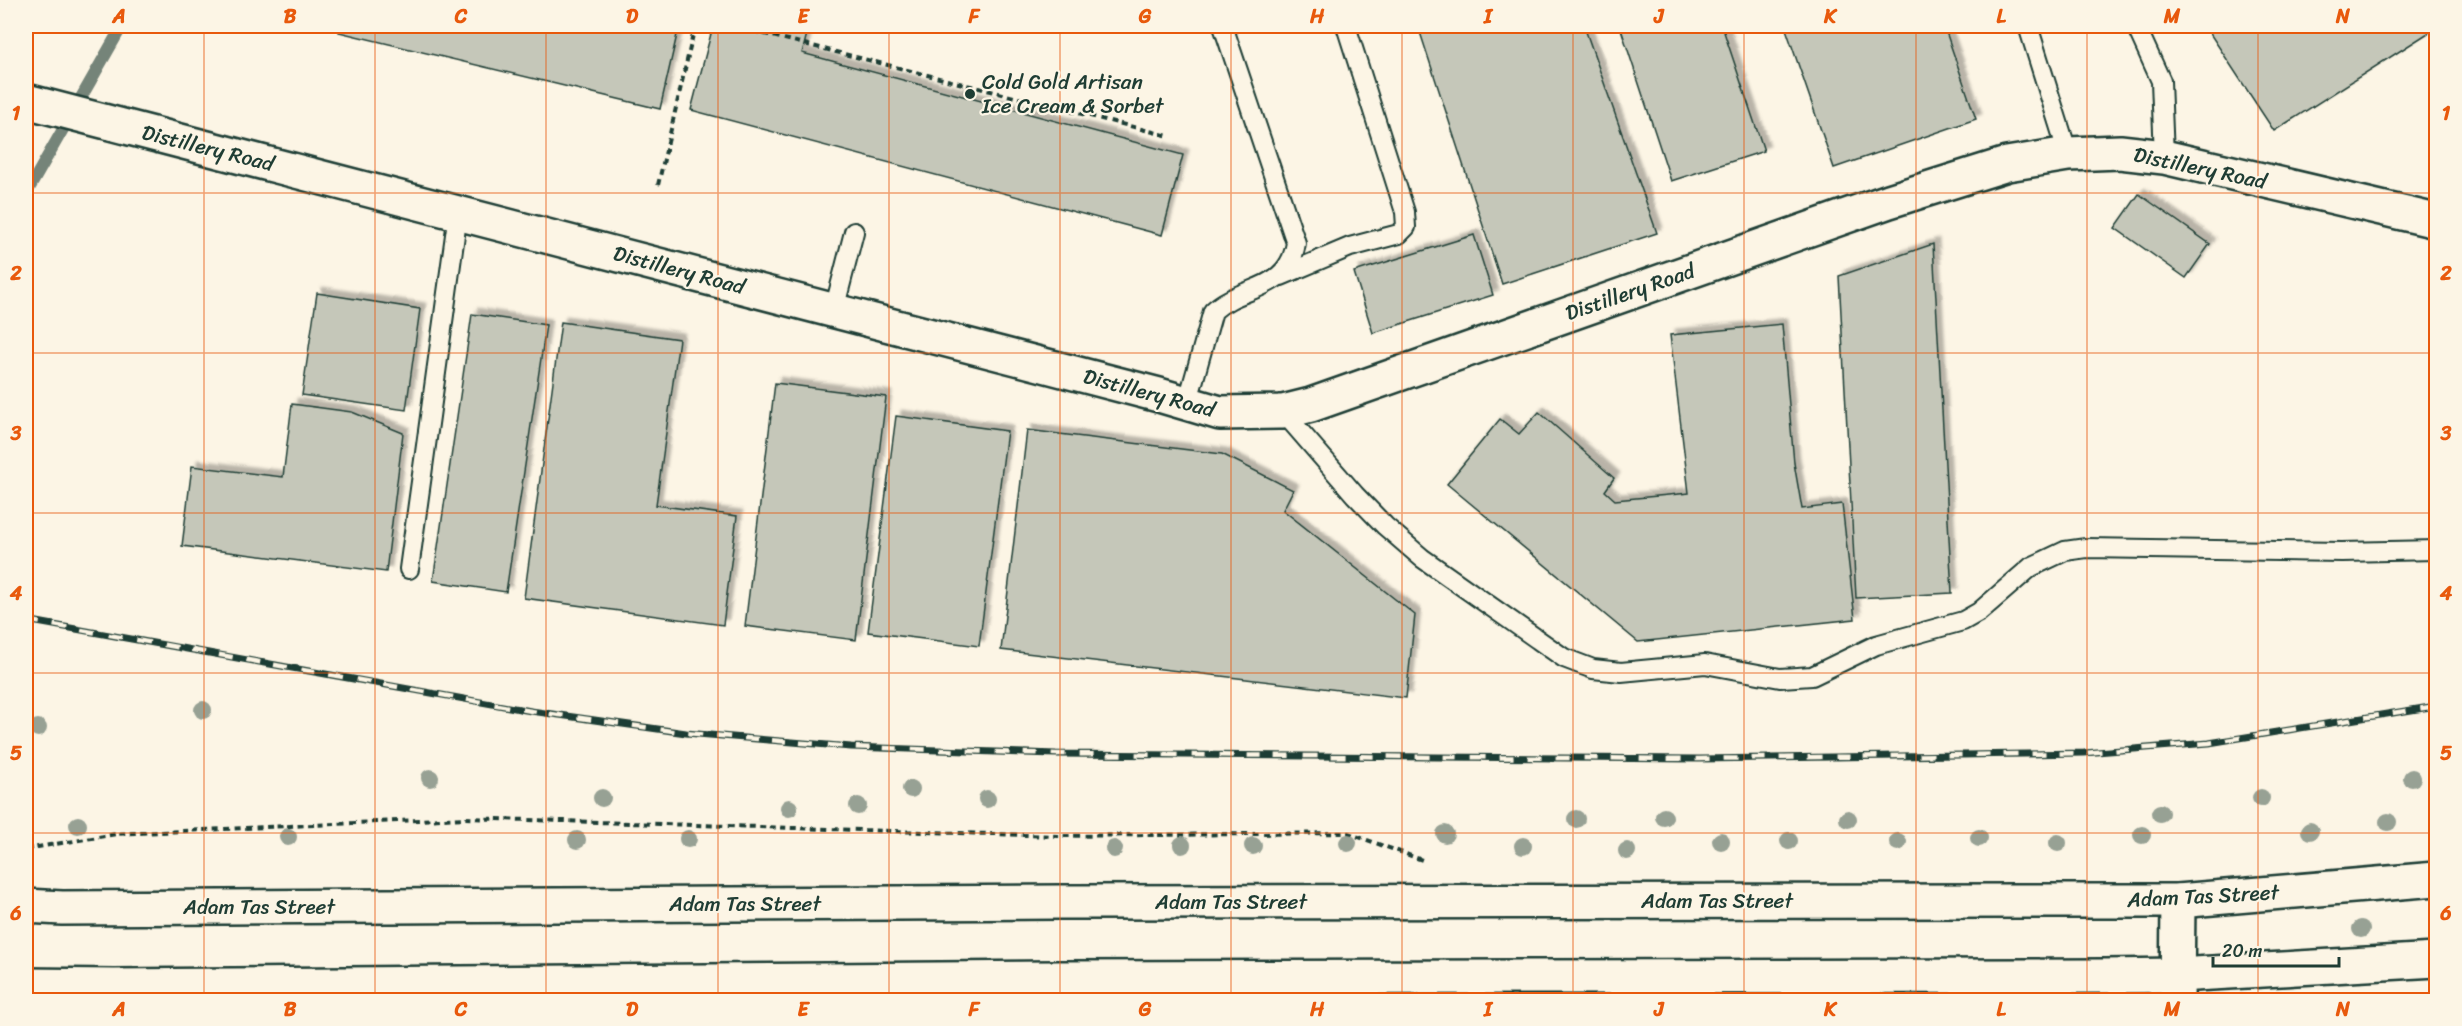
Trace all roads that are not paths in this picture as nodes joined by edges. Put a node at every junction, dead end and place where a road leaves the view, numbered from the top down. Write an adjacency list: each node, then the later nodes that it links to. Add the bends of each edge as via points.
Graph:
1 (1223, 26): 11 (lane, via 1296,243 1294,256)
2 (1346, 26): 11 (lane, via 1405,212 1406,227 1399,234 1350,247)
3 (2028, 26): 6 (lane)
4 (2136, 26): 7 (lane, via 2161,81)
5 (26, 101): 8 (main road, Distillery Road)
6 (2068, 154): 7 (main road, Distillery Road, via 2120,152); 14 (main road, Distillery Road, via 2007,164 1889,201)
7 (2164, 157): 9 (main road, Distillery Road)
8 (458, 213): 12 (main road, Distillery Road); 16 (lane)
9 (2436, 221)
10 (854, 232): 12 (lane)
11 (1274, 280): 13 (lane, via 1224,300 1213,311)
12 (834, 310): 13 (main road, Distillery Road)
13 (1187, 404): 14 (main road, Distillery Road, via 1220,414)
14 (1283, 412): 15 (lane, via 1363,502 1422,558 1564,658 1593,669 1705,664 1780,678 1812,676 1876,645 1963,621 2031,567 2065,551 2086,548)
15 (2436, 550)
16 (409, 569)
17 (2436, 879): 18 (main road, Adam Tas Street)
18 (2178, 901): 19 (main road, Adam Tas Street); 23 (main road)
19 (26, 906)
20 (2436, 960): 23 (main road)
21 (26, 985): 24 (main road)
22 (1862, 988): 23 (main road); 24 (main road)
23 (2177, 988)
24 (760, 990)

